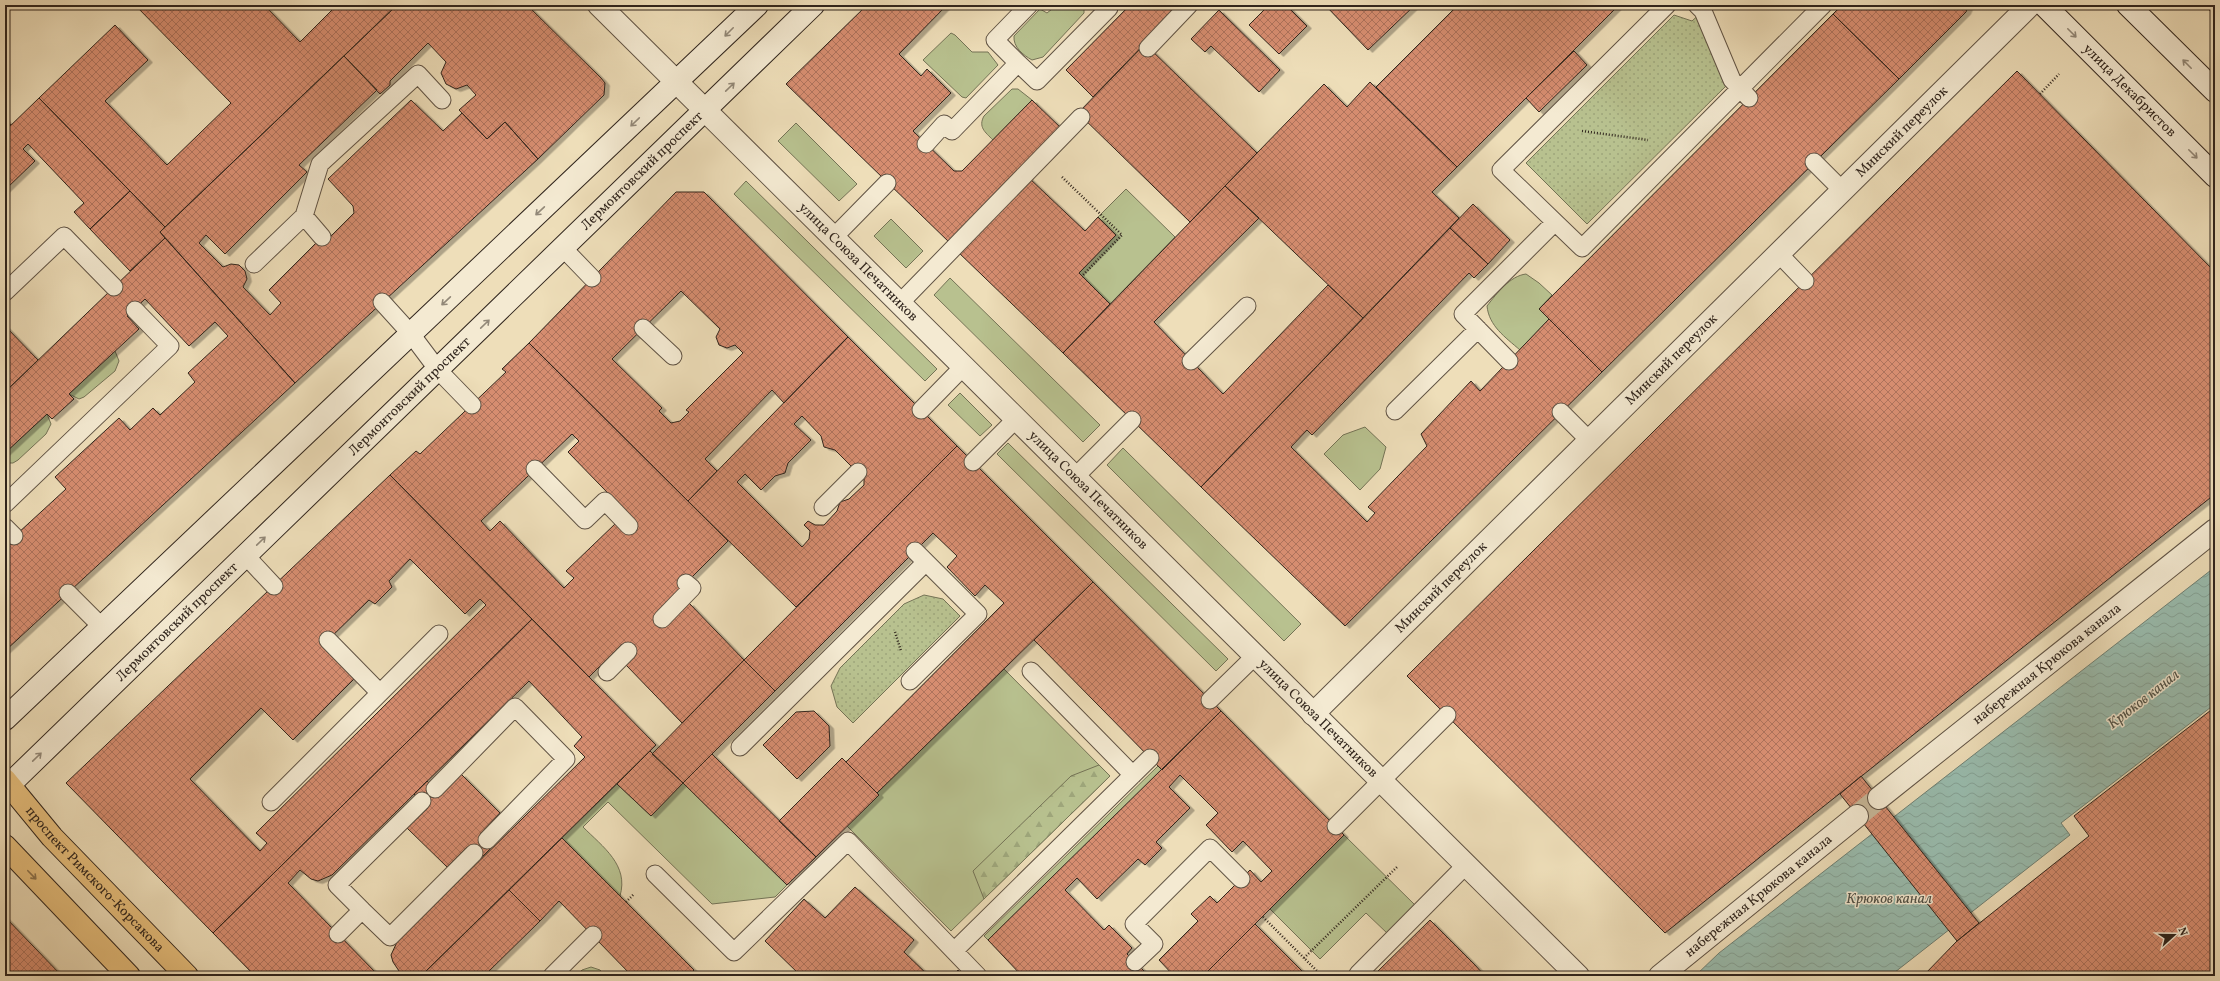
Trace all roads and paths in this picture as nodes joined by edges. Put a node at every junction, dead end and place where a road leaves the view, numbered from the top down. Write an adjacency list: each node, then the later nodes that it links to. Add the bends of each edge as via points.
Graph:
1 (599, 5): 16 (street, улица Союза Печатников)
2 (757, 5): 16 (street, one-way to 16)
3 (813, 5): 21 (street, Лермонтовский проспект, one-way to 3)
4 (1029, 5): 14 (lane, via 995,40)
5 (1106, 5): 14 (lane, via 1108,8 1037,81)
6 (1189, 5): 13 (lane)
7 (1667, 5): 23 (lane)
8 (1697, 5): 18 (lane, via 1703,11 1732,80)
9 (1823, 5): 18 (lane)
10 (2030, 5): 30 (street, Минский переулок)
11 (2044, 5): 28 (street, улица Декабристов, one-way to 28)
12 (2128, 5): 17 (street, one-way to 12)
13 (1148, 48)
14 (1018, 63): 24 (lane, via 952,131 944,124)
15 (2059, 74): 19 (path)
16 (676, 82): 21 (street, улица Союза Печатников); 49 (street, one-way to 49)
17 (2215, 91)
18 (1745, 93): 25 (lane)
19 (2040, 94)
20 (442, 100): 31 (lane, via 418,74 320,164)
21 (705, 110): 34 (street, улица Союза Печатников); 35 (street, Лермонтовский проспект)
22 (1081, 116): 26 (lane)
23 (1546, 125): 25 (path); 32 (lane, via 1501,170)
24 (926, 144)
25 (1684, 146): 32 (lane, via 1582,248)
26 (1042, 157): 38 (path, via 1122,235); 44 (lane)
27 (1814, 162): 30 (lane)
28 (2215, 176)
29 (887, 183): 34 (lane)
30 (1843, 190): 36 (street, Минский переулок)
31 (304, 216): 33 (lane); 37 (lane)
32 (1555, 222): 48 (lane, via 1463,314)
33 (322, 237)
34 (833, 238): 44 (street, улица Союза Печатников)
35 (563, 248): 39 (lane); 54 (street, Лермонтовский проспект, one-way to 35)
36 (1779, 254): 40 (lane); 61 (street, Минский переулок)
37 (254, 264)
38 (1082, 276)
39 (592, 278)
40 (1805, 281)
41 (114, 287): 42 (lane, via 64,236)
42 (5, 292)
43 (382, 302): 49 (lane)
44 (899, 304): 53 (street, улица Союза Печатников)
45 (1247, 306): 51 (lane)
46 (135, 310): 66 (lane, via 170,346)
47 (644, 328): 50 (lane)
48 (1478, 329): 52 (lane); 57 (lane)
49 (411, 334): 54 (lane); 76 (street)
50 (673, 356)
51 (1191, 361)
52 (1509, 361)
53 (963, 367): 56 (lane); 59 (street, улица Союза Печатников)
54 (438, 370): 55 (lane); 70 (street, Лермонтовский проспект, one-way to 54)
55 (472, 405)
56 (921, 410)
57 (1395, 411)
58 (1561, 412): 61 (lane)
59 (1016, 418): 62 (lane); 65 (street, улица Союза Печатников)
60 (1132, 420): 65 (lane)
61 (1590, 441): 86 (street, Минский переулок)
62 (973, 462)
63 (535, 469): 68 (lane, via 585,520 605,501)
64 (858, 472): 67 (lane)
65 (1075, 477): 80 (street, улица Союза Печатников)
66 (5, 504)
67 (823, 507)
68 (629, 526)
69 (2215, 530): 95 (street, набережная Крюкова канала)
70 (246, 556): 72 (lane); 93 (street, Лермонтовский проспект, one-way to 70)
71 (686, 583): 75 (lane, via 692,588)
72 (274, 586)
73 (68, 593): 76 (lane)
74 (885, 602): 83 (path); 83 (lane, via 920,557 978,614); 89 (lane)
75 (662, 619)
76 (102, 627): 88 (street)
77 (439, 634): 84 (lane)
78 (328, 640): 84 (lane)
79 (628, 651): 82 (lane)
80 (1255, 656): 85 (lane); 86 (street, улица Союза Печатников)
81 (1031, 671): 91 (lane)
82 (607, 672)
83 (910, 682)
84 (380, 693): 97 (lane)
85 (1210, 700)
86 (1313, 714): 92 (street, улица Союза Печатников)
87 (1447, 715): 92 (lane)
88 (5, 719)
89 (740, 748)
90 (1150, 758): 91 (lane)
91 (1133, 775): 111 (lane)
92 (1381, 780): 99 (lane); 103 (street, улица Союза Печатников)
93 (6, 784): 115 (main road, проспект Римского-Корсакова, via 52,837)
94 (435, 789): 100 (lane, via 515,707 566,759)
95 (1879, 798)
96 (422, 801): 107 (lane, via 337,886)
97 (271, 802)
98 (1858, 816): 121 (street, набережная Крюкова канала)
99 (1336, 826)
100 (487, 840)
101 (5, 846): 114 (main road, one-way to 114)
102 (474, 853): 107 (lane, via 390,937)
103 (1466, 865): 119 (lane, via 1358,974); 120 (street, улица Союза Печатников)
104 (1397, 867): 112 (path)
105 (655, 874): 111 (lane, via 734,952 848,841)
106 (1241, 879): 113 (lane, via 1210,848 1134,924 1154,944)
107 (362, 910): 109 (lane)
108 (1262, 917): 112 (path)
109 (338, 934)
110 (593, 935): 116 (lane)
111 (954, 951): 117 (lane)
112 (1304, 958): 118 (path)
113 (1135, 962)
114 (125, 975)
115 (187, 976)
116 (552, 976)
117 (978, 976)
118 (1322, 976)
119 (1360, 976)
120 (1578, 976)
121 (1660, 976)

